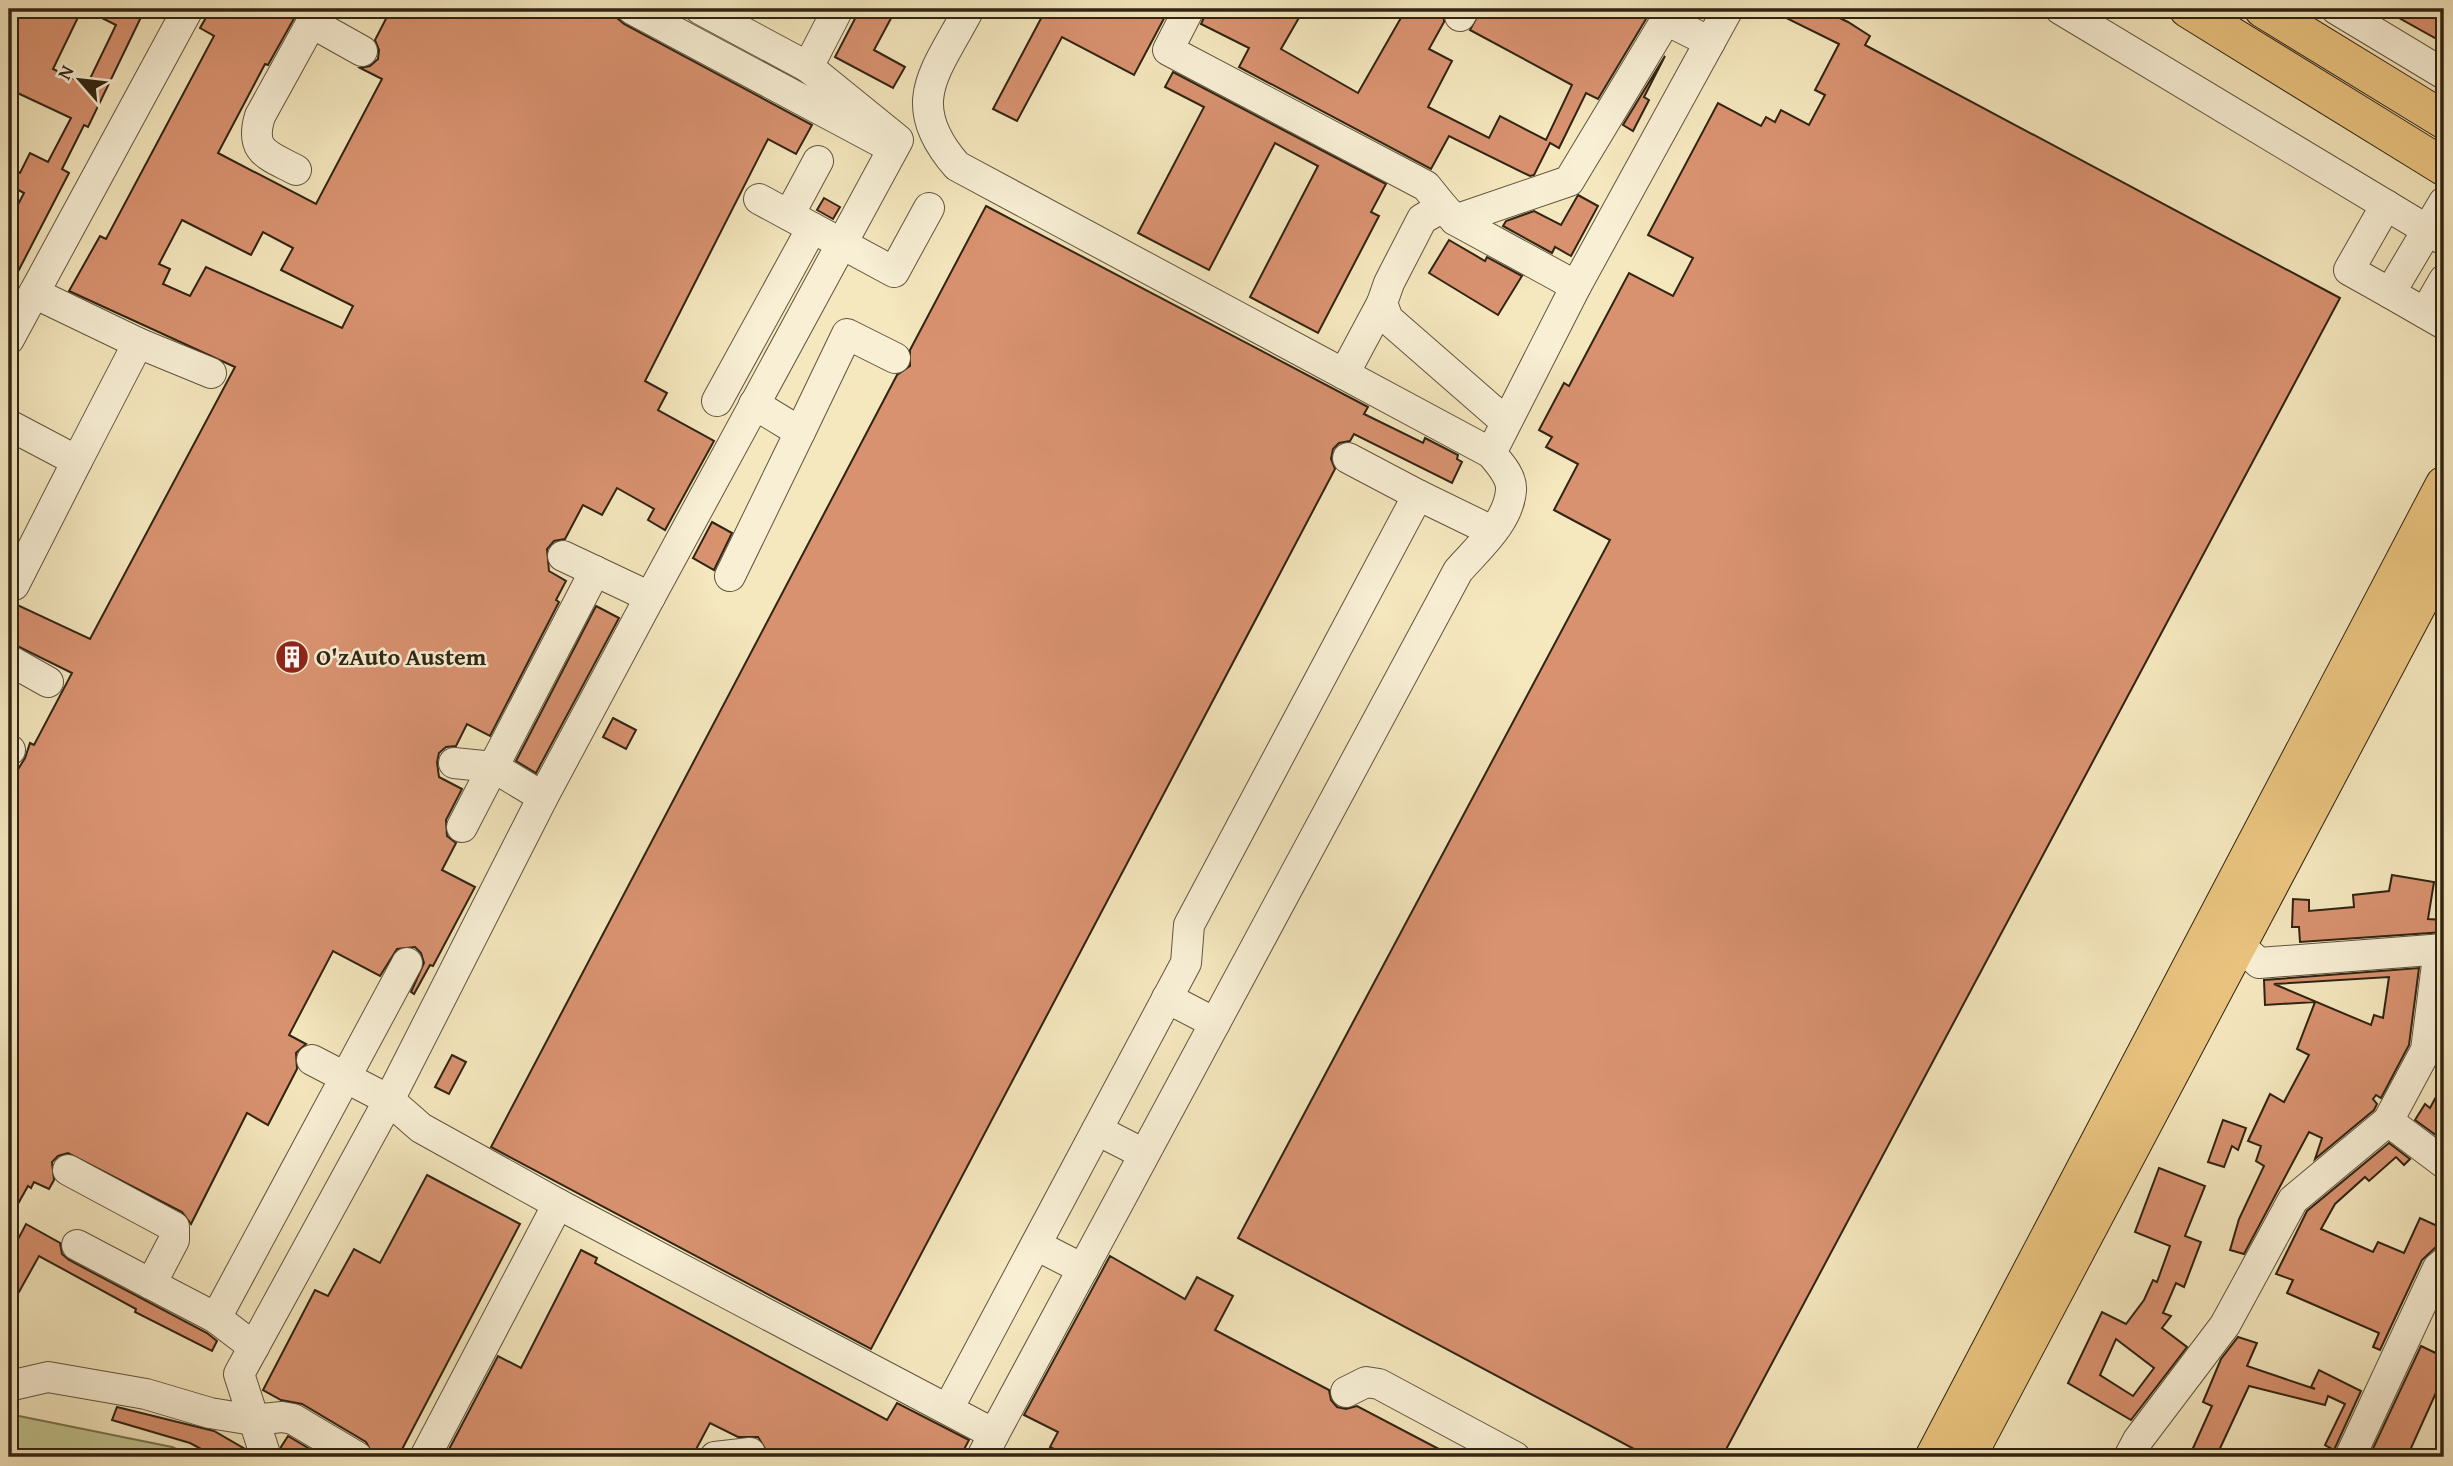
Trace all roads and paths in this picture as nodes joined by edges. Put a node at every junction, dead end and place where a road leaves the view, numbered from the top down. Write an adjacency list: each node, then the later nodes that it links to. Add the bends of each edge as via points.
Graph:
1 (188, 9): 32 (street)
2 (632, 9): 18 (street)
3 (700, 9): 15 (street)
4 (838, 9): 15 (street)
5 (969, 9): 40 (street, via 930,83 926,106 936,142 957,166)
6 (1189, 9): 26 (street, via 1168,50 1426,186)
7 (1728, 9): 13 (street)
8 (2060, 9): 24 (street)
9 (2188, 9): 20 (main road)
10 (2263, 9): 17 (main road)
11 (2336, 9): 16 (street)
12 (316, 16): 14 (street); 21 (street, via 255,132 264,153)
13 (1710, 42): 26 (street, via 1666,20 1569,181); 31 (street)
14 (362, 51)
15 (808, 66): 18 (street, via 898,140)
16 (2444, 74)
17 (2444, 120)
18 (893, 149): 29 (street)
19 (818, 161): 27 (street)
20 (2444, 167)
21 (296, 170)
22 (760, 200): 27 (street)
23 (2444, 202): 28 (street)
24 (2386, 205): 28 (street); 33 (street, via 2348,270)
25 (929, 208): 29 (street, via 894,272)
26 (1449, 213): 31 (street); 34 (street, via 1422,219)
27 (801, 221): 29 (street); 41 (street)
28 (2436, 235): 33 (street)
29 (842, 243): 42 (street)
30 (2444, 281): 35 (street)
31 (1576, 286): 43 (street)
32 (34, 293): 36 (street); 37 (street)
33 (2390, 293): 35 (street)
34 (1382, 303): 40 (street); 43 (street, via 1388,319)
35 (2435, 319)
36 (9, 339)
37 (138, 343): 39 (street); 48 (street)
38 (895, 358): 45 (street, via 847,334)
39 (211, 373)
40 (1344, 374): 46 (street)
41 (717, 401)
42 (754, 404): 45 (street); 57 (street)
43 (1506, 422): 46 (street)
44 (9, 425): 48 (street)
45 (800, 432): 55 (street)
46 (1490, 453): 51 (street, via 1505,471 1511,490)
47 (1348, 458): 50 (street)
48 (77, 461): 56 (street, via 14,585)
49 (2444, 485): 64 (main road)
50 (1419, 495): 51 (street); 67 (street, via 1189,925 1186,963)
51 (1492, 531): 68 (street, via 1458,571)
52 (2444, 555): 64 (main road)
53 (564, 556): 54 (street)
54 (595, 571): 57 (street); 61 (street)
55 (730, 576)
56 (9, 582)
57 (650, 597): 62 (street)
58 (9, 660): 59 (street)
59 (48, 681)
60 (454, 764): 61 (street)
61 (493, 767): 62 (street); 63 (street)
62 (543, 797): 71 (street)
63 (462, 827)
64 (2238, 922): 65 (street, via 2259,962); 91 (main road); 97 (main road)
65 (2442, 949): 72 (street, via 2426,1050)
66 (407, 963): 70 (street)
67 (1167, 998): 68 (street); 73 (street)
68 (1215, 1023): 74 (street)
69 (312, 1060): 70 (street)
70 (346, 1077): 71 (street); 83 (street)
71 (389, 1100): 77 (street, via 421,1128); 84 (street)
72 (2388, 1121): 75 (street); 98 (street, via 2293,1200 2225,1325)
73 (1097, 1130): 74 (street); 79 (street)
74 (1144, 1154): 81 (street)
75 (2444, 1163)
76 (68, 1170): 82 (street, via 174,1227 174,1240)
77 (558, 1204): 87 (street); 94 (street)
78 (77, 1245): 82 (street)
79 (1036, 1245): 81 (street); 87 (street)
80 (2444, 1263): 99 (street)
81 (1083, 1269): 89 (street)
82 (151, 1284): 83 (street)
83 (216, 1318): 84 (street)
84 (254, 1348): 88 (street, via 239,1374)
85 (9, 1386): 88 (street, via 48,1377)
86 (1346, 1392): 96 (street, via 1366,1382 1379,1384)
87 (948, 1409): 89 (street)
88 (253, 1420): 92 (street); 93 (street, via 293,1419)
89 (988, 1445)
90 (750, 1453): 95 (street)
91 (1972, 1455)
92 (266, 1457)
93 (357, 1457)
94 (425, 1457)
95 (715, 1457)
96 (1516, 1457)
97 (1934, 1457)
98 (2129, 1457)
99 (2350, 1457)

